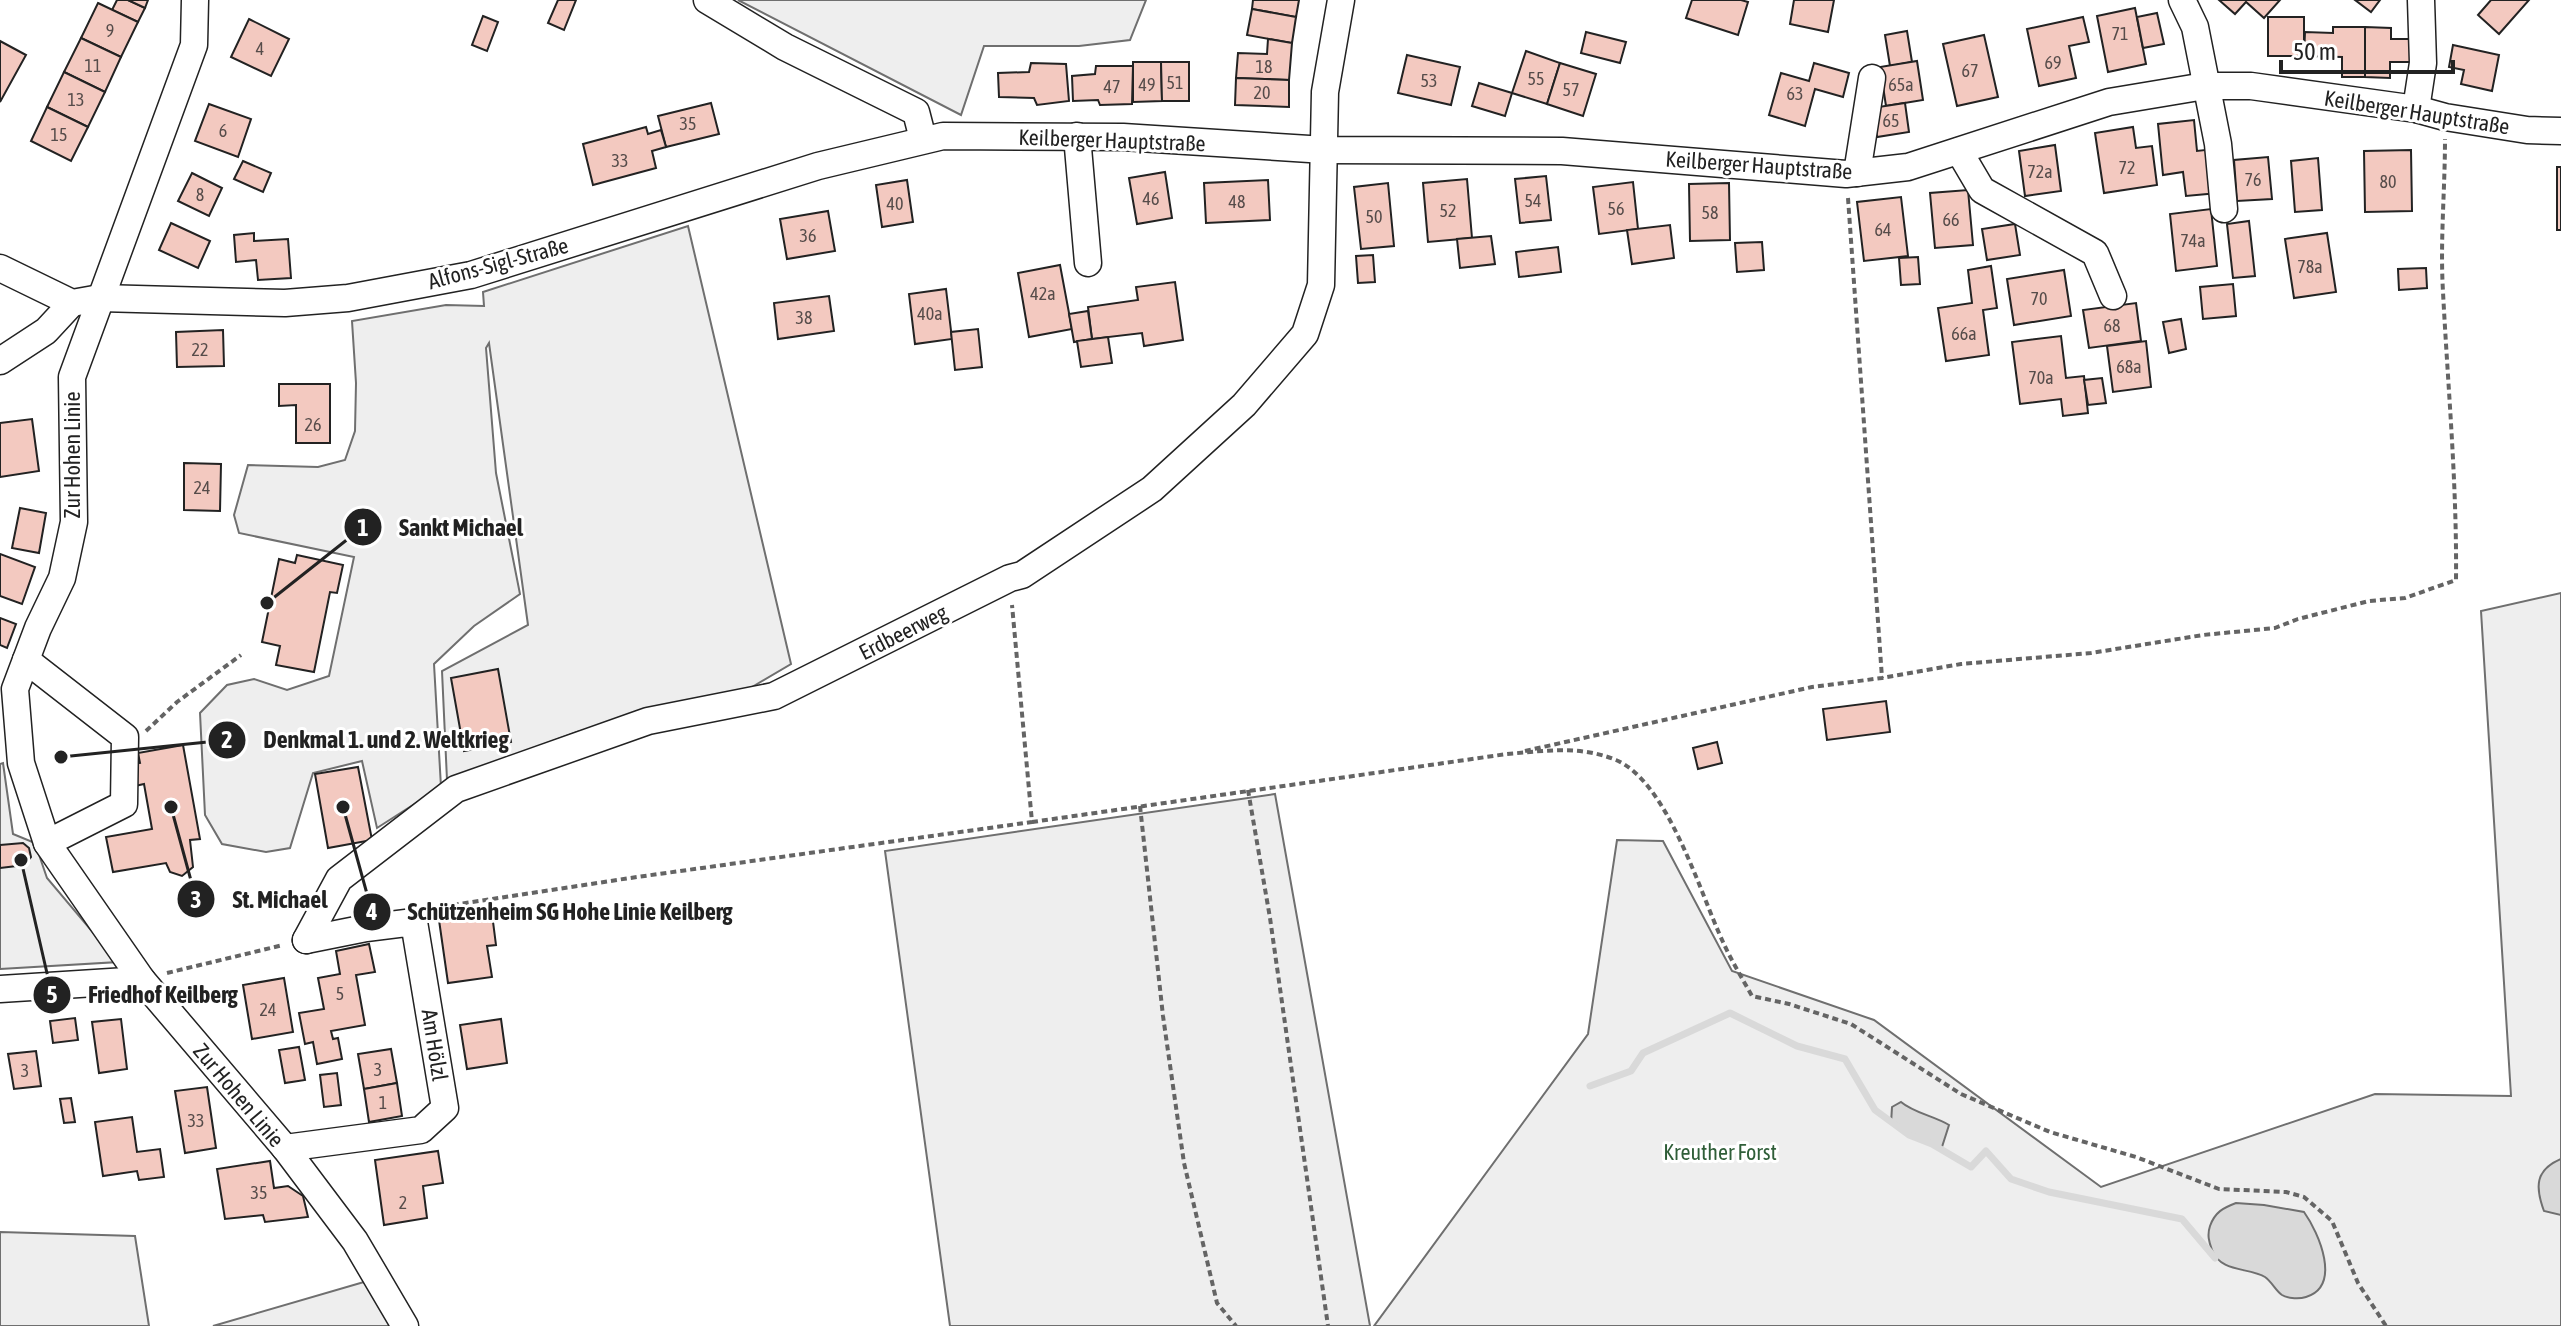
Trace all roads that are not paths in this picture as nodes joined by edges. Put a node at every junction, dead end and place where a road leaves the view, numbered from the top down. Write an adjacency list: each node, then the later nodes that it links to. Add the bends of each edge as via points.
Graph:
1 (195, 0): 19 (street, Zur Hohen Linie, via 194,45)
2 (707, 0): 11 (street, via 785,47 916,112)
3 (1341, 0): 12 (street, Erdbeerweg, via 1325,92)
4 (2182, 0): 7 (street, via 2195,27)
5 (2421, 0): 8 (street, via 2423,63)
6 (1872, 78): 14 (street)
7 (2205, 86): 8 (street, Keilberger Hauptstraße, via 2251,86); 13 (street, Keilberger Hauptstraße, via 2109,102); 15 (street)
8 (2416, 109): 9 (street, Keilberger Hauptstraße, via 2527,130)
9 (2561, 131)
10 (1077, 136): 11 (street, Keilberger Hauptstraße); 12 (street, Keilberger Hauptstraße); 16 (street)
11 (933, 137): 19 (street, Alfons-Sigl-Straße, via 818,166 455,278 348,298 285,303)
12 (1325, 150): 14 (street, Keilberger Hauptstraße, via 1562,151); 24 (street, Erdbeerweg, via 1321,285 1305,334 1244,405 1152,489 1022,575 774,696 648,721 456,789 339,879 306,940)
13 (1959, 151): 14 (street, Keilberger Hauptstraße, via 1908,167); 18 (street, via 1982,190 2095,253)
14 (1851, 173)
15 (2224, 209)
16 (1088, 263)
17 (0, 268): 20 (street)
18 (2113, 296)
19 (100, 298): 20 (street, Alfons-Sigl-Straße); 22 (street, Zur Hohen Linie, via 72,377 74,522 62,578)
20 (72, 303): 21 (street, via 46,331)
21 (0, 361)
22 (26, 660): 23 (street, Zur Hohen Linie, via 15,689 21,763); 23 (street, via 125,737 124,804)
23 (47, 843): 25 (street, Zur Hohen Linie)
24 (414, 922): 27 (street, Am Hölzl, via 445,1108 421,1130)
25 (142, 980): 26 (street); 27 (street, Zur Hohen Linie)
26 (0, 989)
27 (285, 1148): 28 (street, Zur Hohen Linie, via 355,1241)
28 (405, 1326)

